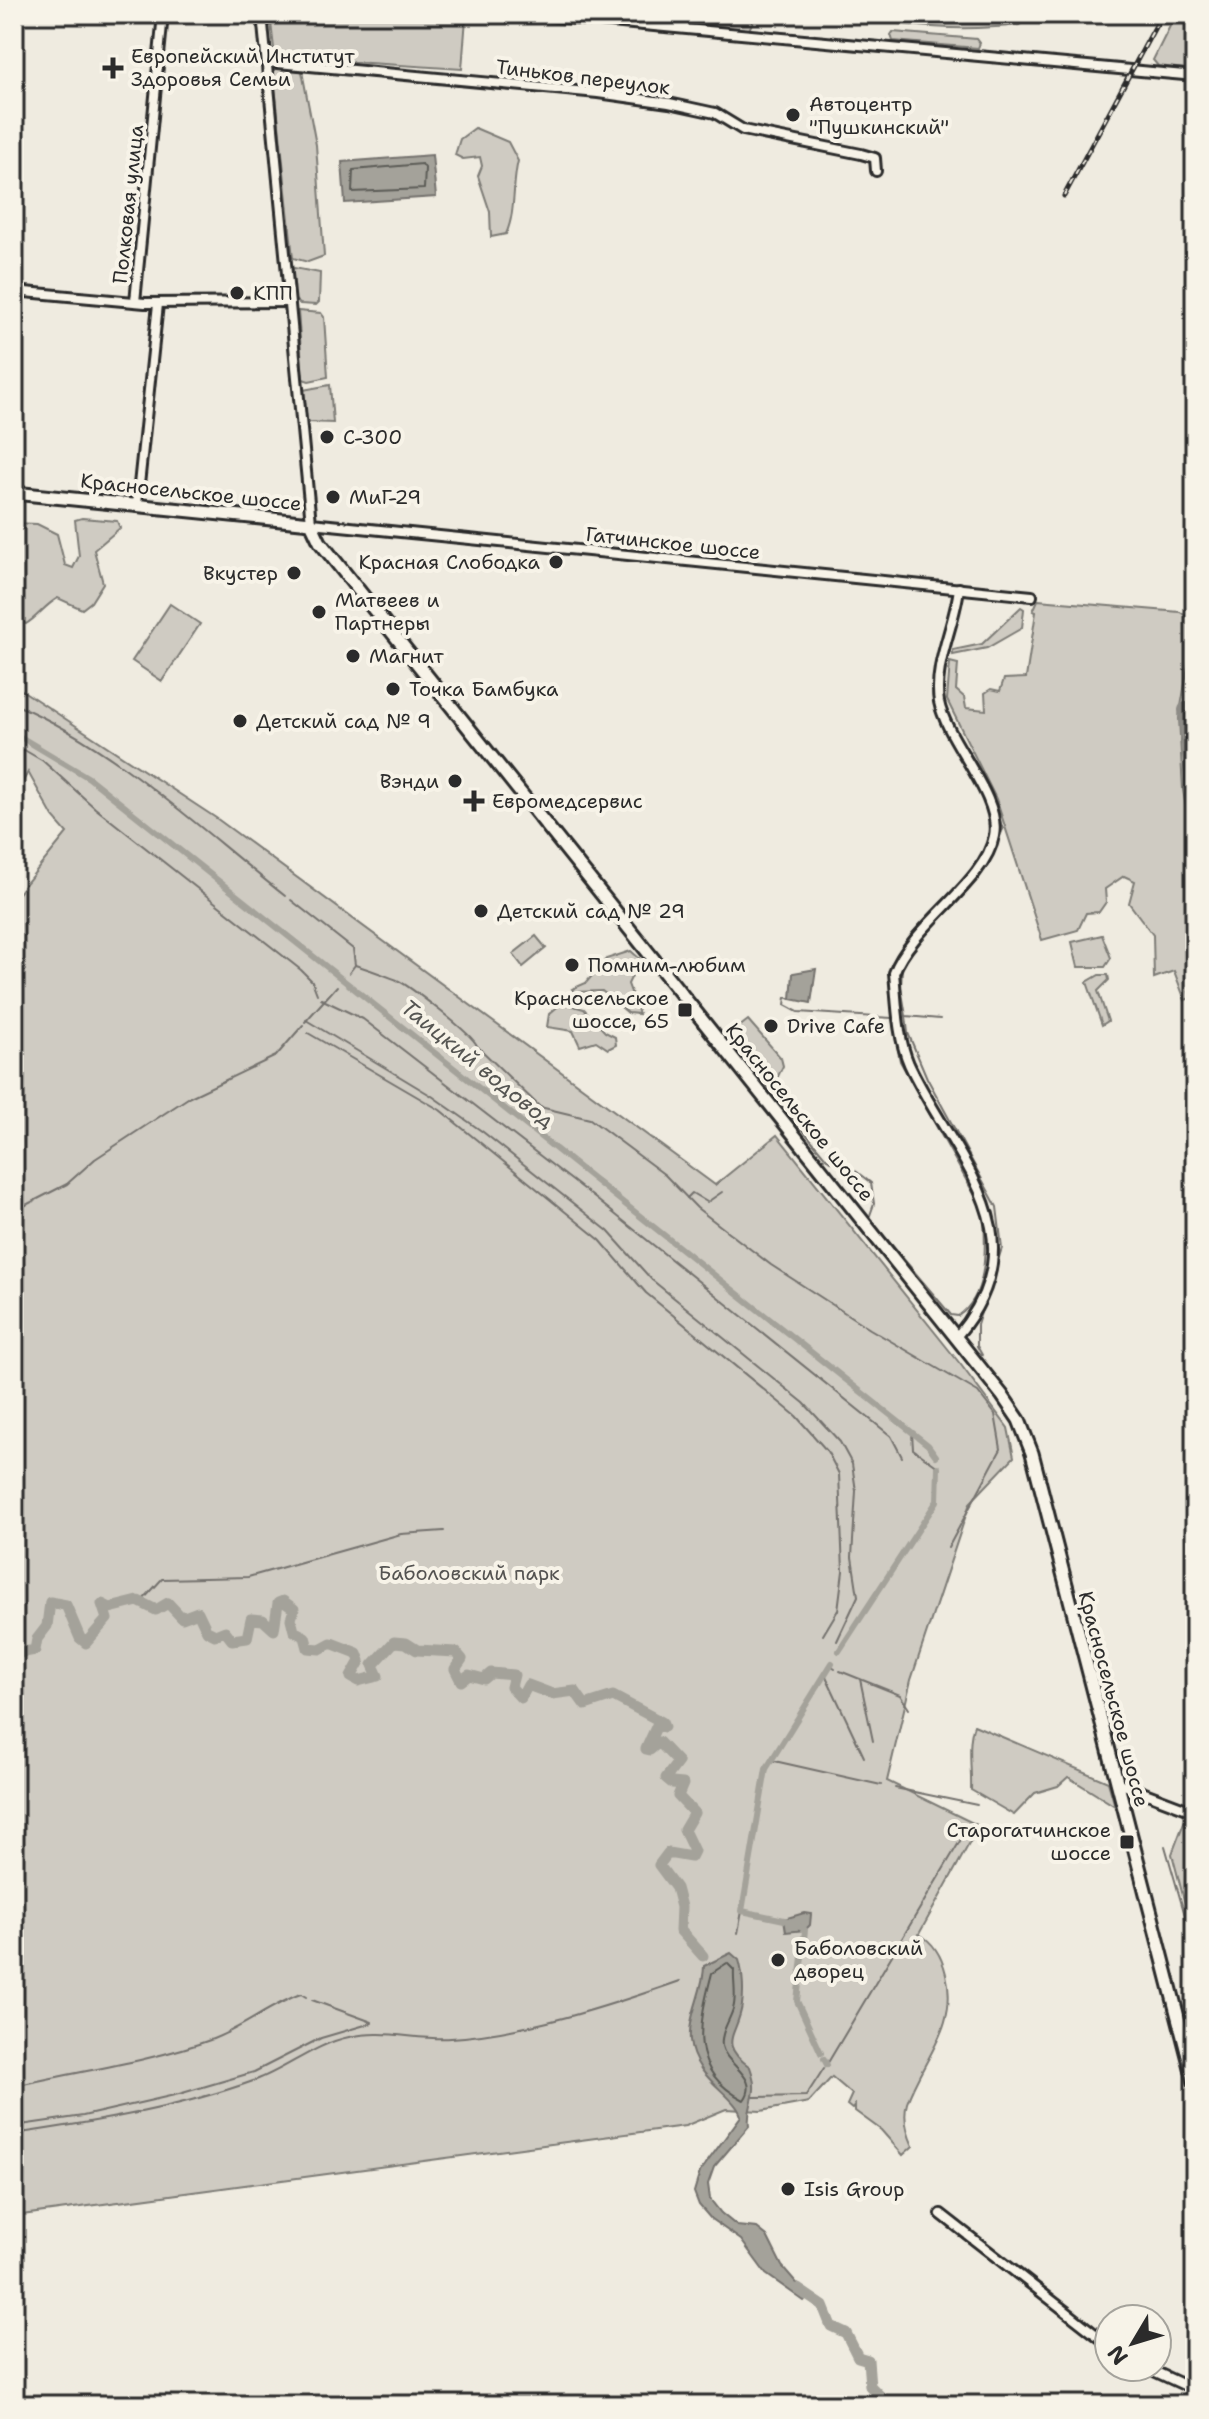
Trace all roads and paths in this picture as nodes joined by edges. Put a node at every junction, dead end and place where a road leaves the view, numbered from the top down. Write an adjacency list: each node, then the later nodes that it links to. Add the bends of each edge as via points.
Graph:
1 (163, 14): 8 (street, Полковая улица)
2 (262, 14): 4 (street)
3 (524, 14): 5 (street)
4 (267, 62): 6 (street, Тиньков переулок, via 669,103 715,113 743,130 875,158); 9 (street)
5 (1195, 76)
6 (876, 171)
7 (14, 291): 8 (street)
8 (135, 302): 10 (street)
9 (289, 302): 10 (street); 13 (street)
10 (158, 304): 12 (street)
11 (14, 493): 12 (main road, Красносельское шоссе)
12 (137, 504): 13 (main road, Красносельское шоссе)
13 (311, 523): 14 (street, Гатчинское шоссе); 16 (main road, Красносельское шоссе, via 320,542)
14 (959, 588): 15 (street, Гатчинское шоссе); 16 (street, via 938,680 939,697 990,806 995,834 979,867 894,973 908,1062 991,1215 994,1252 988,1275 972,1316)
15 (1032, 596)
16 (957, 1336): 17 (main road, Красносельское шоссе, via 1027,1436)
17 (1116, 1782): 18 (street); 19 (main road, Красносельское шоссе)
18 (1195, 1812)
19 (1195, 2083)
20 (941, 2214): 21 (street)
21 (1093, 2333)
22 (1173, 2380): 23 (street)
23 (1195, 2390)

